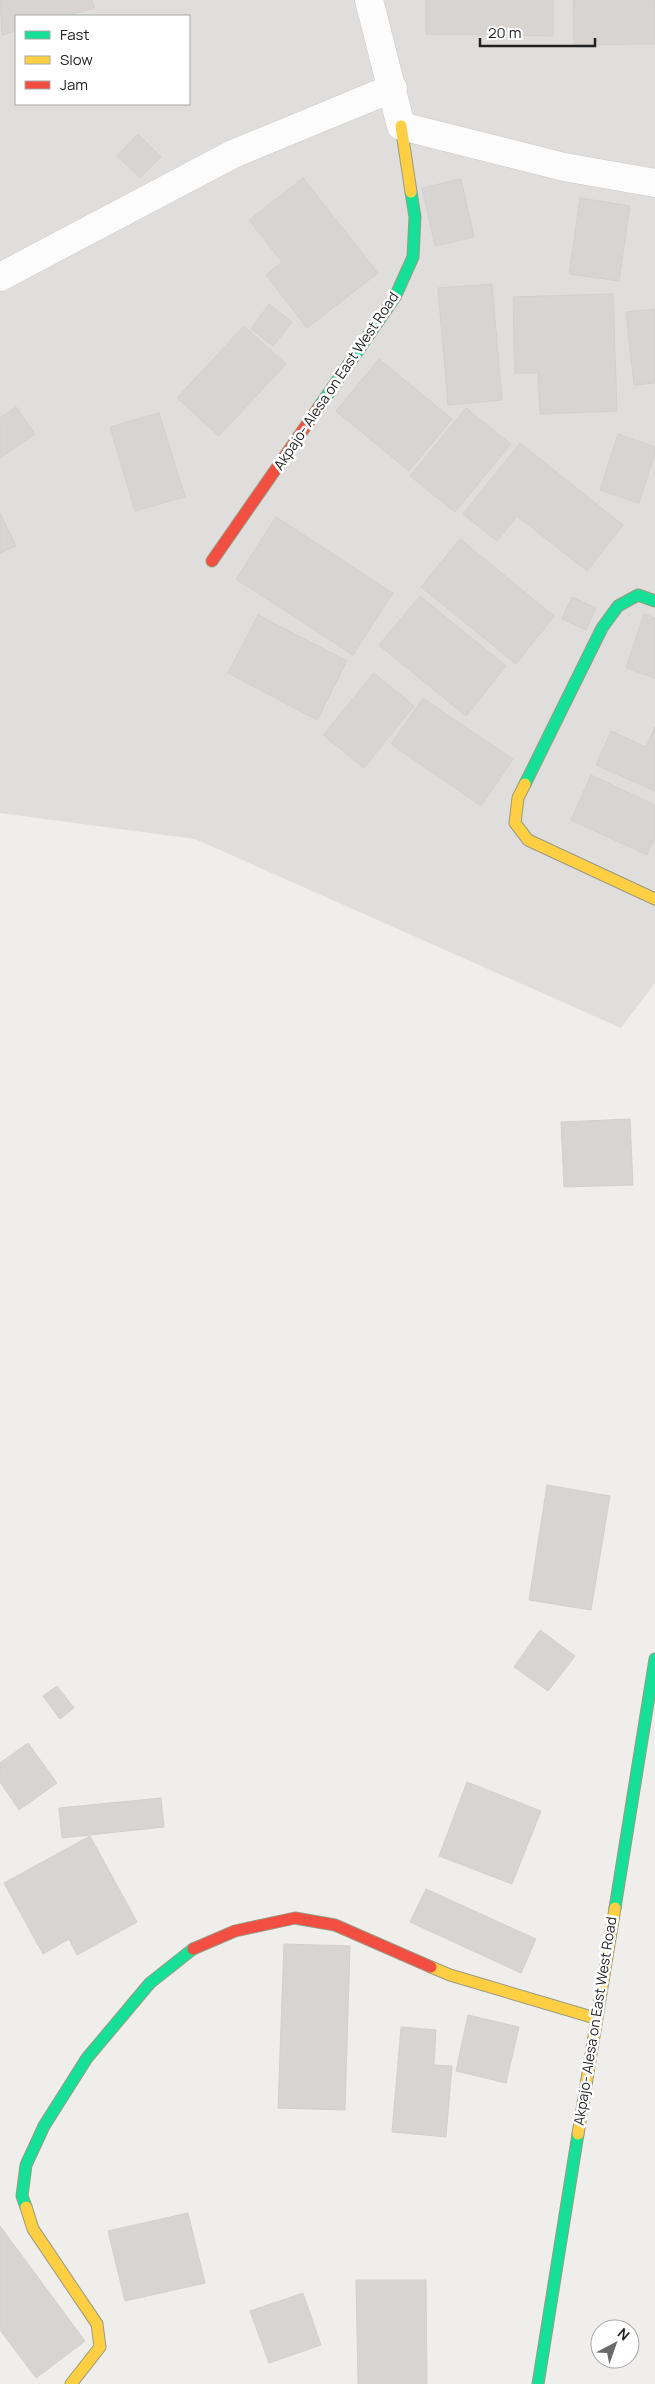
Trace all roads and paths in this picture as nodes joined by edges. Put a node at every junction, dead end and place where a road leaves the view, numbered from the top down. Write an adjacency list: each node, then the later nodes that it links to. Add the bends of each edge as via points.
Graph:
1 (369, 0): 2 (street, Akpajo- Alesa on East West Road)
2 (392, 88): 3 (street, Akpajo- Alesa on East West Road); 5 (street, via 233,154)
3 (401, 126): 4 (street, via 564,167); 6 (street, Akpajo- Alesa on East West Road, via 415,217 413,257 395,297)
4 (655, 183)
5 (0, 276)
6 (212, 561)
7 (655, 601): 8 (street, via 638,595 618,606 602,628 518,798 515,823 528,840)
8 (655, 899)
9 (655, 1659): 10 (street, Akpajo- Alesa on East West Road)
10 (595, 2018): 11 (street, via 450,1975 335,1925 295,1918 236,1931 194,1948 150,1983 87,2058 44,2126 26,2165 22,2196 33,2229 97,2324 100,2347); 12 (street, Akpajo- Alesa on East West Road)
11 (71, 2384)
12 (538, 2384)

